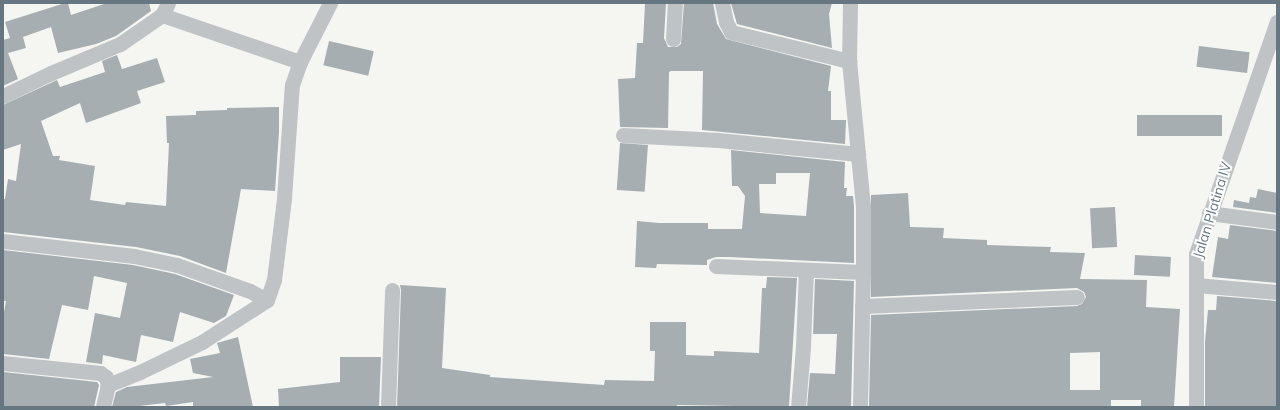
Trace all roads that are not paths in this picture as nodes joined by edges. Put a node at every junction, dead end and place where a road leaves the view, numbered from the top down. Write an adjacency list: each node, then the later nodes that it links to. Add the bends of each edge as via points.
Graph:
1 (330, 3): 9 (street)
2 (675, 3): 7 (street)
3 (722, 3): 8 (street, via 731,32)
4 (850, 3): 8 (street)
5 (165, 9): 9 (street); 10 (street, via 120,44)
6 (1277, 22): 13 (street, Jalan Platina IV)
7 (673, 39)
8 (849, 61): 12 (street)
9 (300, 62): 23 (street, via 292,85 284,198 274,280)
10 (3, 96)
11 (623, 136): 12 (street, via 718,140)
12 (858, 154): 18 (street)
13 (1209, 213): 14 (street); 19 (street, Jalan Platina IV, via 1196,254)
14 (1277, 222)
15 (3, 241): 23 (street, via 134,256 177,265 250,291)
16 (716, 266): 17 (street)
17 (806, 270): 18 (street); 29 (street)
18 (863, 272): 24 (street)
19 (1196, 285): 21 (street); 31 (street, Jalan Platina IV)
20 (392, 290): 28 (street)
21 (1277, 292)
22 (1077, 297): 24 (street)
23 (267, 300): 26 (street, via 202,342)
24 (862, 306): 30 (street)
25 (3, 363): 26 (street, via 100,373 106,377)
26 (108, 385): 27 (street)
27 (103, 407)
28 (388, 407)
29 (798, 407)
30 (860, 407)
31 (1196, 407)

